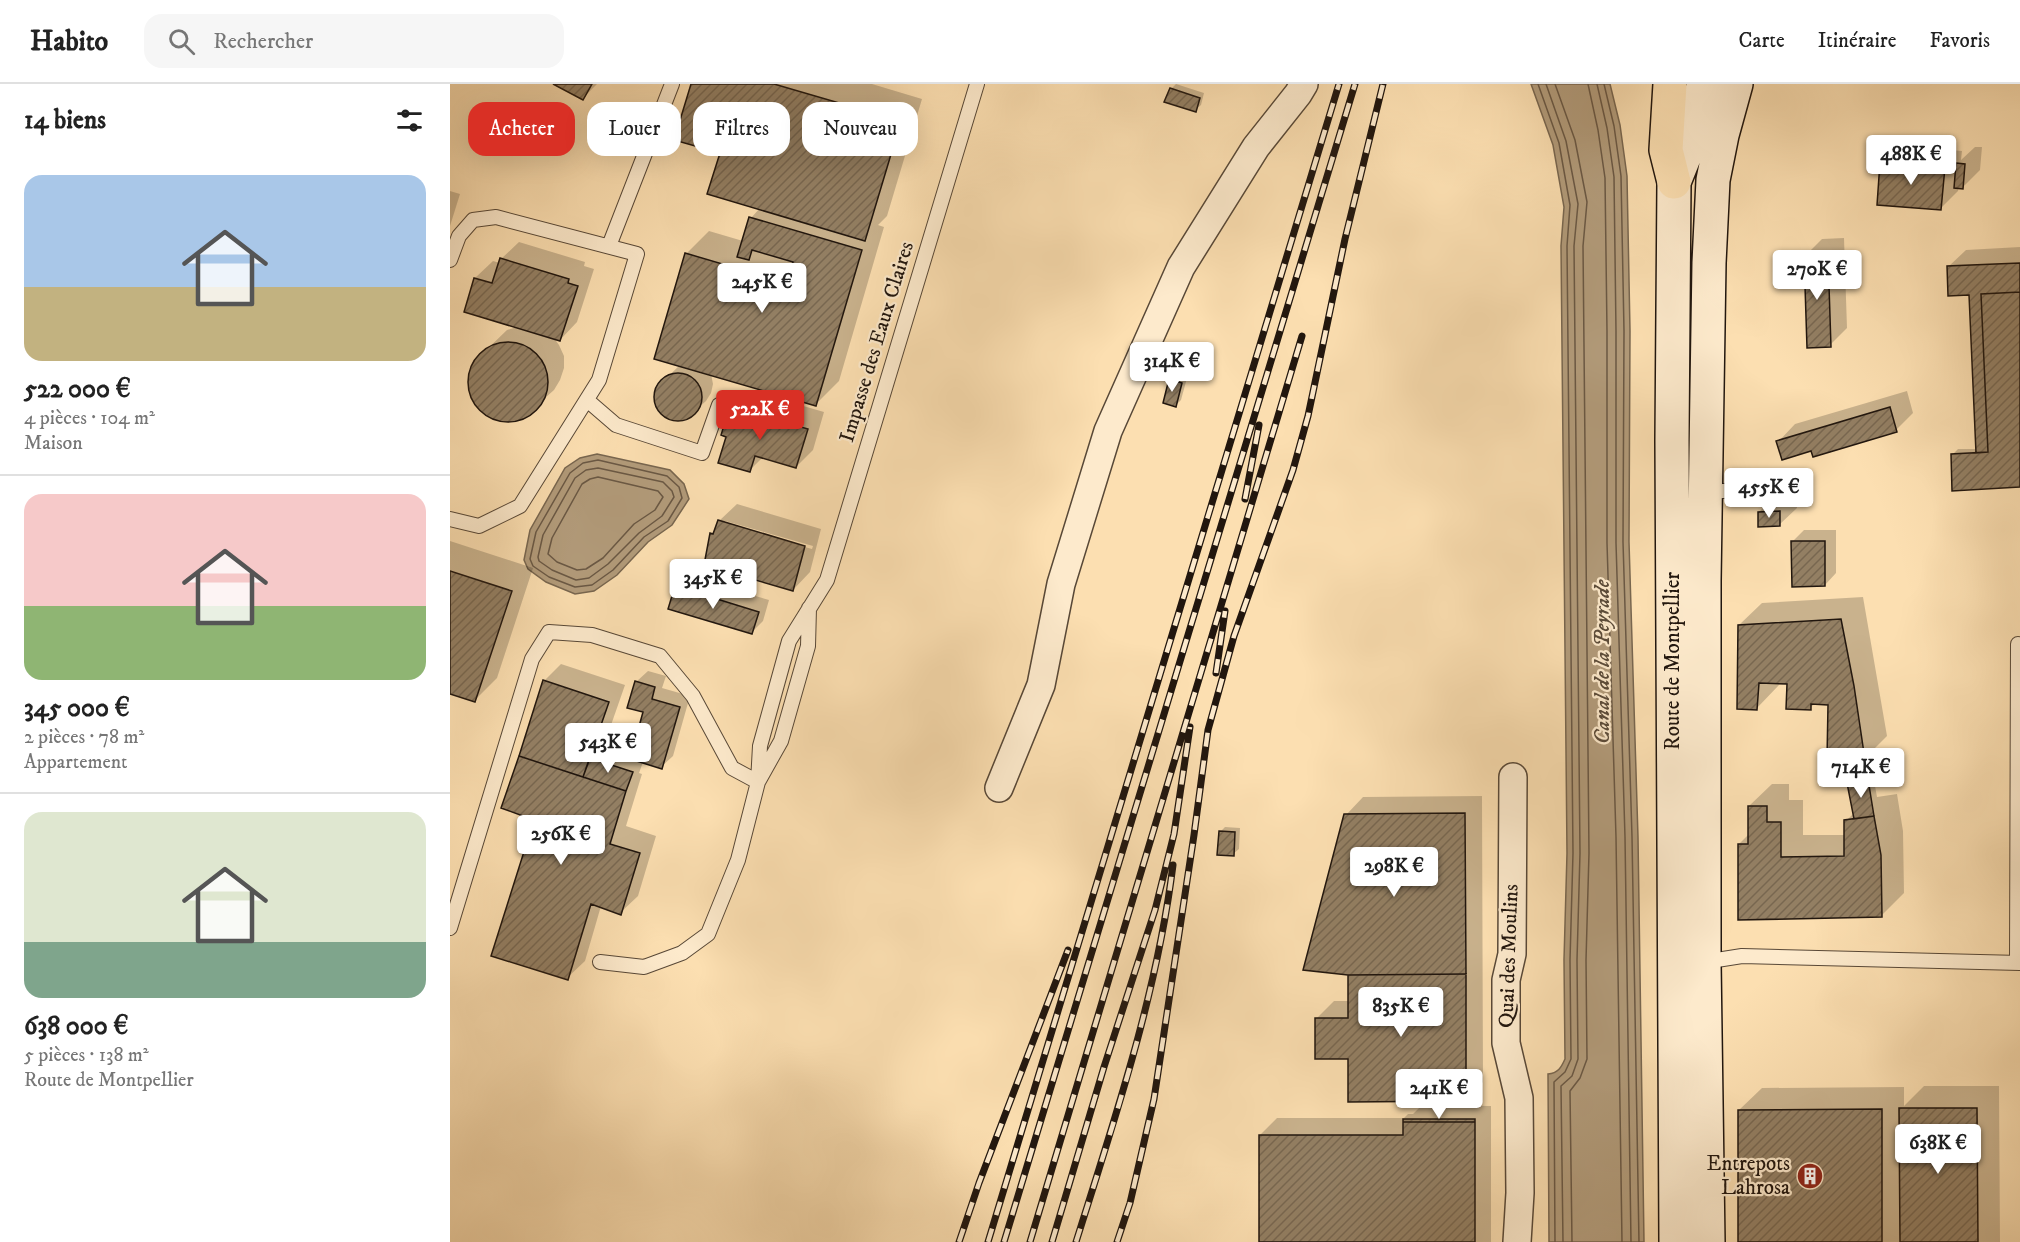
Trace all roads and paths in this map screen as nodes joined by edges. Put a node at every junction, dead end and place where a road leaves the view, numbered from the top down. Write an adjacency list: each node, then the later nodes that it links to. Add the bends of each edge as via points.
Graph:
1 (672, 84): 8 (lane)
2 (977, 84): 15 (lane, Impasse des Eaux Claires, via 827,580)
3 (1304, 84): 19 (street, via 1256,147 1181,267 1108,431 1060,584 1041,685)
4 (1670, 84): 7 (main road, via 1666,150)
5 (1704, 84): 7 (main road, Route de Montpellier, via 1687,150)
6 (1736, 84): 13 (main road, Route de Montpellier, via 1713,180)
7 (1674, 182): 25 (main road, Route de Montpellier)
8 (609, 246): 9 (lane, via 496,217 473,220 459,236); 10 (lane, via 637,254 599,380)
9 (450, 260)
10 (587, 400): 11 (lane, via 616,425 702,453); 14 (lane, via 519,506 479,526)
11 (719, 405)
12 (1760, 489): 13 (lane)
13 (1705, 492): 22 (main road, Route de Montpellier)
14 (450, 519)
15 (808, 608): 18 (lane, Impasse des Eaux Claires, via 789,641 760,746); 18 (lane, via 808,646 781,741)
16 (2018, 644): 23 (lane)
17 (1513, 777): 24 (street, Quai des Moulins, via 1512,954 1506,980 1506,1043 1519,1098)
18 (758, 782): 20 (lane, via 732,768 693,696 660,656 592,635 549,632 532,659); 21 (lane, via 738,860 708,934 682,953 644,967)
19 (999, 788)
20 (450, 928)
21 (600, 962)
22 (1704, 962): 23 (lane, via 1742,956); 26 (main road, Route de Montpellier)
23 (2018, 963)
24 (1517, 1242)
25 (1676, 1242)
26 (1708, 1242)

